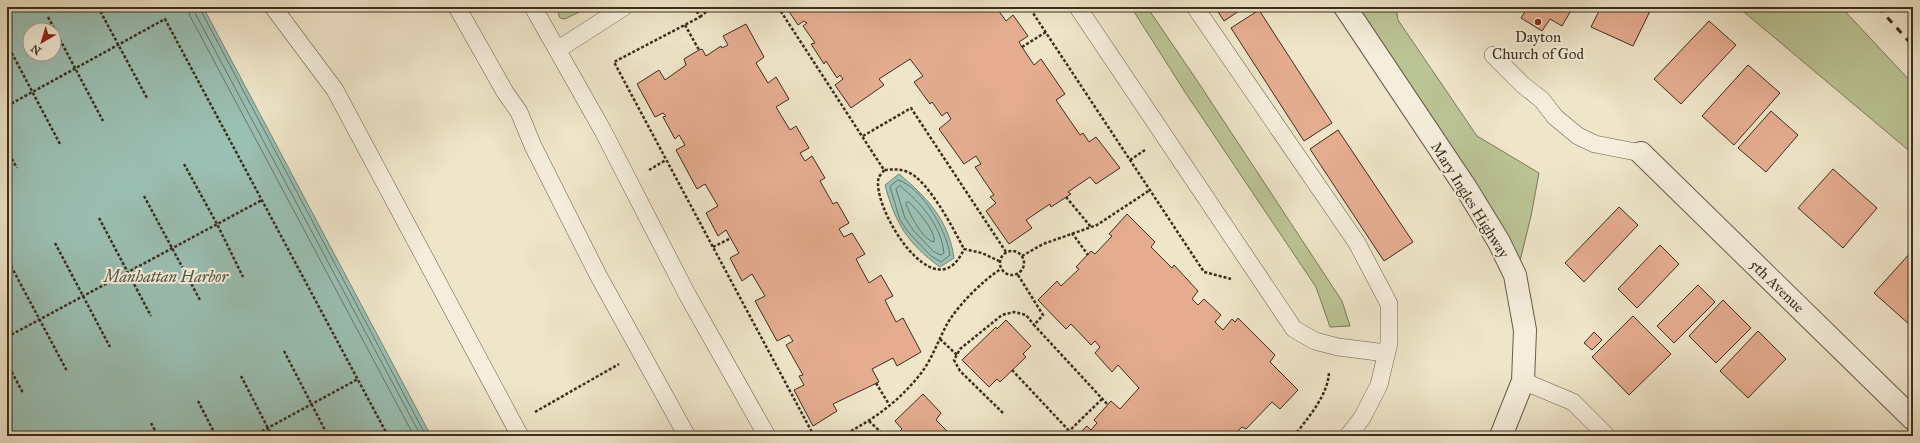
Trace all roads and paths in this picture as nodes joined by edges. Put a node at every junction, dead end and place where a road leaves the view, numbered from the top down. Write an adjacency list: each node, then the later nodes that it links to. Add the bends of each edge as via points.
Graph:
1 (98, 7): 18 (path)
2 (273, 7): 89 (lane, via 335,90)
3 (457, 7): 67 (lane, via 519,112 533,146 598,275)
4 (533, 7): 20 (lane)
5 (624, 7): 20 (lane)
6 (694, 7): 14 (path)
7 (712, 7): 14 (path)
8 (778, 7): 28 (path)
9 (1036, 7): 16 (path, via 1031,10)
10 (1082, 7): 68 (lane, via 1079,9 1294,329 1315,342)
11 (1195, 7): 68 (lane, via 1358,243 1389,304 1389,343)
12 (1345, 7): 76 (street, Mary Ingles Highway, via 1466,188 1499,242 1515,275 1525,330)
13 (48, 17): 23 (path)
14 (700, 17): 15 (path)
15 (685, 25): 21 (path); 45 (path, via 614,62)
16 (1046, 32): 19 (path); 35 (path)
17 (7, 44): 24 (path)
18 (119, 45): 23 (path); 25 (path); 38 (path, via 165,19)
19 (1022, 47)
20 (557, 50): 98 (lane, via 603,131 688,296)
21 (699, 50)
22 (1494, 55): 31 (lane, via 1523,85 1542,100 1555,117 1578,136 1595,144)
23 (75, 69): 24 (path); 27 (path)
24 (33, 92): 26 (path); 29 (path)
25 (147, 98)
26 (7, 106)
27 (103, 121)
28 (863, 136): 34 (path); 48 (path, via 911,108)
29 (60, 144)
30 (7, 150): 33 (path)
31 (1641, 153): 85 (street, 5th Avenue)
32 (184, 164): 40 (path)
33 (16, 168)
34 (884, 170): 47 (path, via 898,169 910,173 929,192 951,222); 47 (path, via 879,176 878,185 884,210 895,232 918,260 942,271 949,269 960,259)
35 (1150, 190): 41 (path); 57 (path, via 1204,272)
36 (144, 196): 46 (path)
37 (1066, 197): 41 (path)
38 (262, 200): 40 (path); 75 (path)
39 (99, 218): 54 (path)
40 (217, 224): 46 (path); 56 (path)
41 (1091, 227): 42 (path)
42 (1072, 234): 49 (path); 50 (path, via 1043,244)
43 (730, 238): 45 (path)
44 (55, 242): 58 (path)
45 (713, 247): 99 (path)
46 (172, 248): 54 (path); 59 (path)
47 (964, 249): 51 (path)
48 (1006, 252): 50 (path, via 1016,251); 51 (path)
49 (1088, 255)
50 (1022, 256): 55 (path, via 1023,269)
51 (1000, 260): 53 (path)
52 (11, 266): 61 (path)
53 (1001, 269): 55 (path, via 1004,274); 64 (path, via 964,302 947,324)
54 (127, 272): 58 (path); 60 (path)
55 (1018, 275): 62 (path, via 1043,315)
56 (243, 277)
57 (1234, 280)
58 (83, 296): 61 (path); 65 (path)
59 (200, 300)
60 (151, 316)
61 (40, 320): 63 (path); 72 (path)
62 (1034, 324): 69 (path, via 1026,315 1014,312 1002,315 976,334); 79 (path)
63 (7, 337)
64 (940, 339): 69 (path); 83 (path, via 919,377)
65 (110, 347)
66 (284, 351): 81 (path)
67 (641, 352): 89 (path); 97 (lane)
68 (1386, 353): 105 (lane, via 1379,385 1362,418)
69 (957, 355): 84 (path, via 954,360 960,371)
70 (7, 363): 78 (path)
71 (1330, 368): 104 (path, via 1329,378 1319,401)
72 (67, 370)
73 (1012, 370): 90 (path)
74 (241, 376): 88 (path)
75 (358, 379): 81 (path); 96 (path)
76 (1523, 381): 106 (street, Mary Ingles Highway); 107 (lane, via 1573,402)
77 (876, 383): 83 (path)
78 (23, 393)
79 (1102, 399): 82 (path); 90 (path)
80 (198, 401): 92 (path)
81 (311, 405): 88 (path); 95 (path)
82 (1108, 405)
83 (890, 406): 86 (path)
84 (1003, 413)
85 (1913, 419)
86 (869, 421): 100 (path); 101 (path)
87 (151, 423): 91 (path)
88 (268, 428): 93 (path); 94 (path)
89 (517, 430)
90 (1070, 430): 102 (path); 103 (path)
91 (158, 436)
92 (216, 436)
93 (253, 436)
94 (272, 436)
95 (328, 436)
96 (388, 436)
97 (687, 436)
98 (767, 436)
99 (814, 436)
100 (842, 436)
101 (885, 436)
102 (1064, 436)
103 (1074, 436)
104 (1294, 436)
105 (1348, 436)
106 (1501, 436)
107 (1607, 436)

